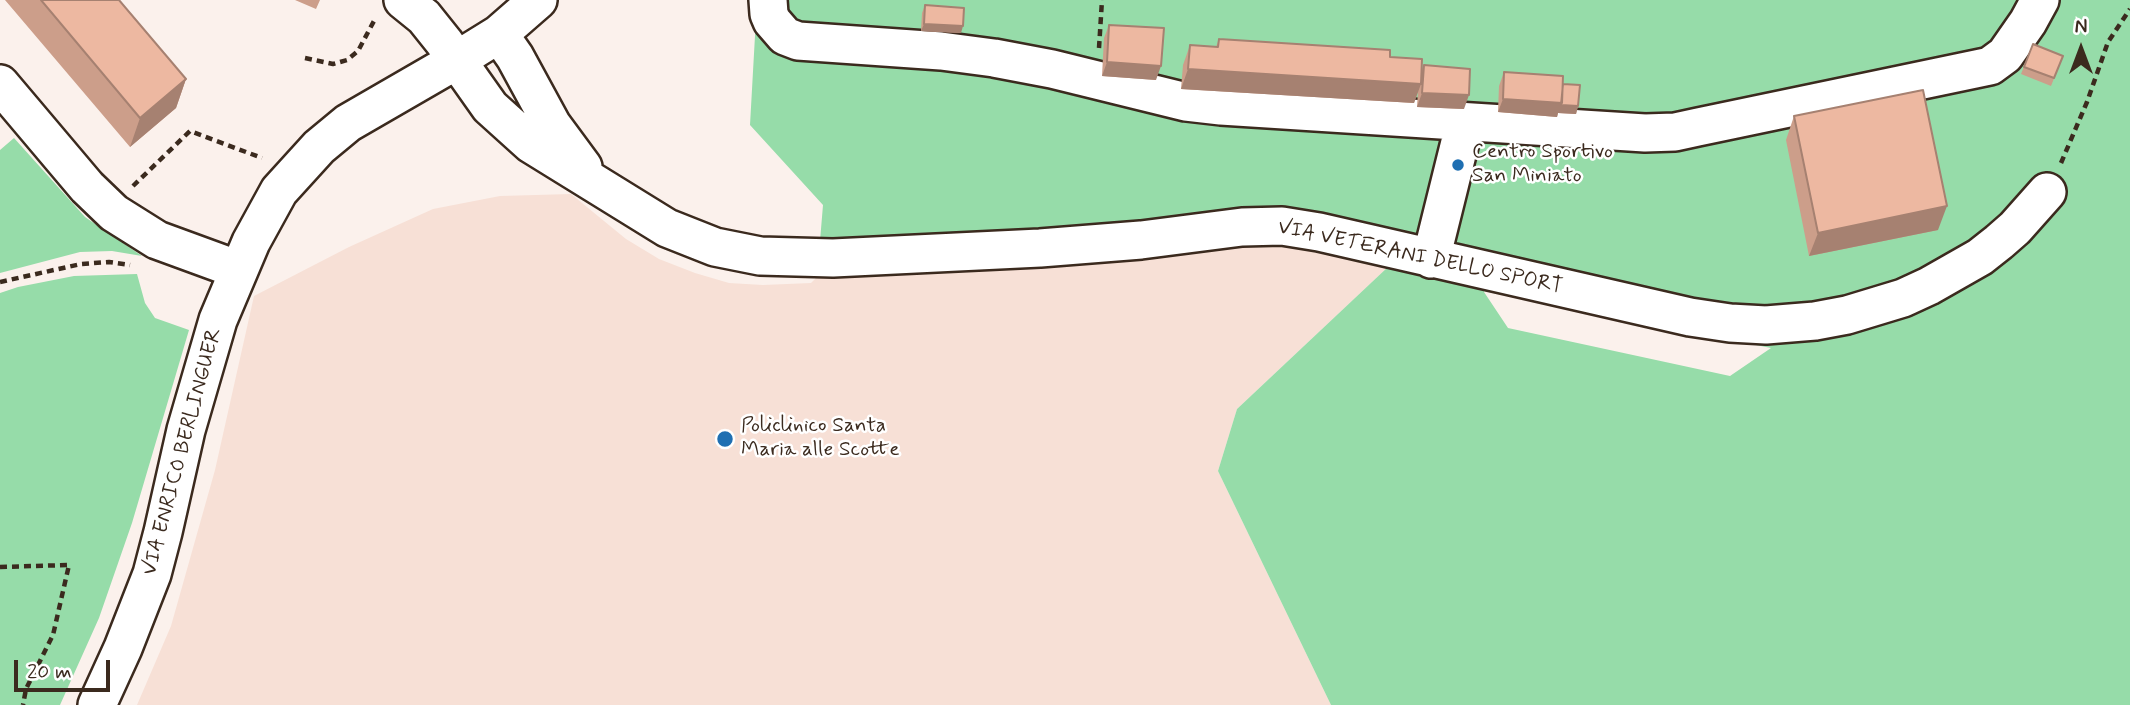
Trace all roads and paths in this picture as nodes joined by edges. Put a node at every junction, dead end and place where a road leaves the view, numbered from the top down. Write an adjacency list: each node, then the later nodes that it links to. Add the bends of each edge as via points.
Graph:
1 (538, 0): 7 (street, VIA ENRICO BERLINGUER)
2 (768, 0): 10 (street, via 772,21 785,36 798,41 970,54)
3 (1102, 0): 10 (path)
4 (2040, 0): 12 (street, via 2000,60 1967,72 1675,132)
5 (390, 6): 8 (path, via 347,60 333,64); 9 (street, VIA VETERANI DELLO SPORT, via 424,17)
6 (2130, 9): 16 (path, via 2108,42)
7 (499, 34): 9 (street, VIA ENRICO BERLINGUER); 15 (street, VIA VETERANI DELLO SPORT, via 552,125)
8 (305, 58)
9 (457, 60): 15 (street, VIA VETERANI DELLO SPORT, via 490,107 518,134); 19 (street, VIA ENRICO BERLINGUER, via 348,123 319,147 279,191)
10 (1097, 80): 12 (street, via 1170,99 1221,106)
11 (0, 84): 19 (street, via 87,187 123,220 158,240)
12 (1465, 122): 17 (street)
13 (264, 159): 14 (path, via 190,131)
14 (132, 187)
15 (600, 187): 17 (street, VIA VETERANI DELLO SPORT, via 667,228 715,247 761,256 833,258 1040,248 1265,225 1319,232)
16 (2047, 192): 17 (street, VIA VETERANI DELLO SPORT, via 1999,242 1929,286 1876,307 1815,321 1749,325 1712,321)
17 (1431, 259)
18 (139, 267): 20 (path, via 95,263)
19 (239, 270): 23 (street, VIA ENRICO BERLINGUER, via 205,358 152,574)
20 (0, 282)
21 (0, 567): 22 (path, via 69,565 53,635 26,689)
22 (23, 705)
23 (97, 705)

